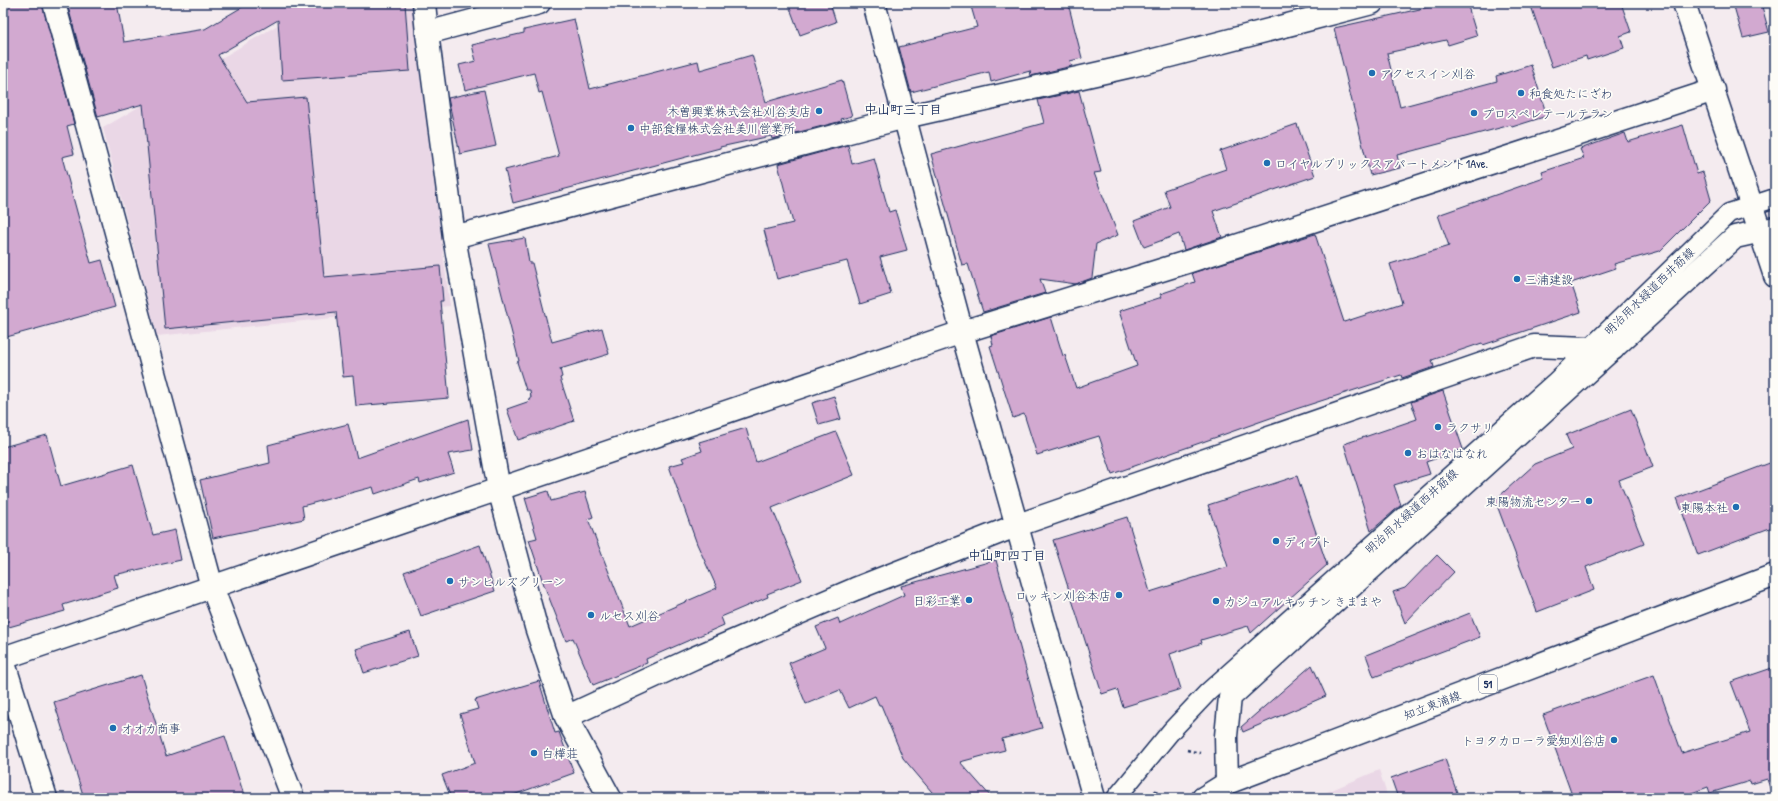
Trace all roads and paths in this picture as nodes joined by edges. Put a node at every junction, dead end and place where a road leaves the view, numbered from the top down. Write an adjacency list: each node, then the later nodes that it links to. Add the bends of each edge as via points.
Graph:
1 (54, 3): 21 (street)
2 (424, 3): 7 (street)
3 (539, 3): 7 (street)
4 (874, 3): 9 (street)
5 (1372, 3): 9 (street, via 1131,66)
6 (1684, 3): 8 (street)
7 (427, 33): 13 (street)
8 (1714, 90): 11 (street); 15 (street)
9 (905, 117): 13 (street); 15 (street)
10 (1775, 198): 11 (street, 明治用水緑道西井筋線)
11 (1751, 205): 12 (street); 16 (street, 明治用水緑道西井筋線, via 1729,213)
12 (1767, 229): 14 (street); 17 (street, via 1734,237)
13 (454, 237): 18 (street)
14 (1775, 276)
15 (962, 332): 18 (street); 19 (street)
16 (1590, 348): 17 (street); 19 (street, via 1534,346); 29 (street, 明治用水緑道西井筋線, via 1208,692 1172,730)
17 (1613, 349): 24 (street, via 1230,697 1226,736)
18 (499, 489): 21 (street); 23 (street, via 536,627)
19 (1018, 525): 23 (street, via 855,589); 28 (street)
20 (1775, 575): 24 (street, 知立東浦線 / 51)
21 (212, 587): 22 (street); 26 (street)
22 (3, 659): 25 (street)
23 (566, 716): 27 (street)
24 (1227, 783): 30 (street, 知立東浦線 / 51)
25 (46, 798)
26 (293, 798)
27 (610, 798)
28 (1094, 798)
29 (1116, 798)
30 (1203, 798)

